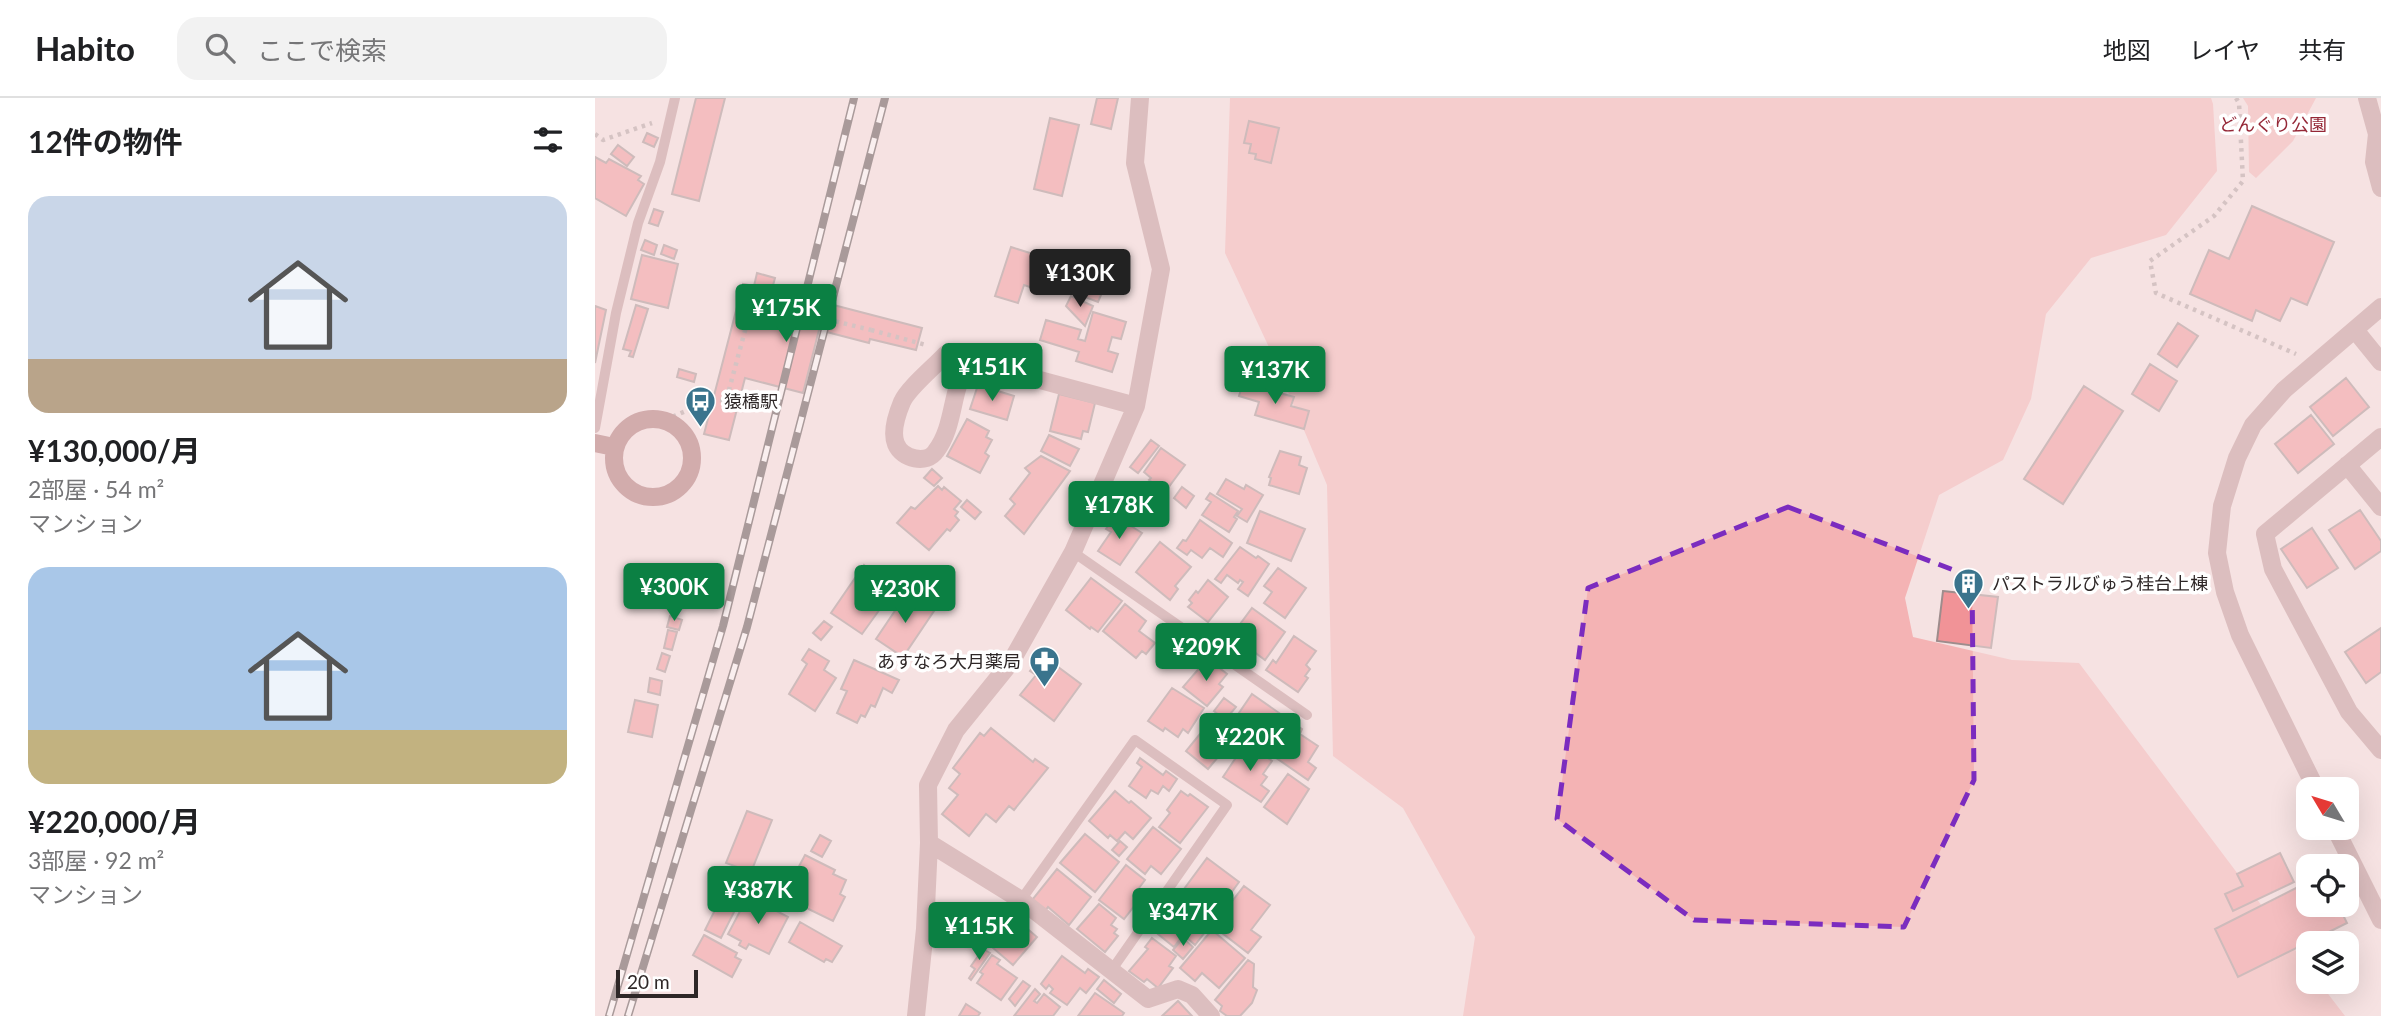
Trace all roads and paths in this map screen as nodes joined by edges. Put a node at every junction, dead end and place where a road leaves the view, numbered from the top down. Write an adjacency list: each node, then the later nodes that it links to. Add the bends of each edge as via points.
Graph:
1 (675, 98): 5 (lane)
2 (1140, 98): 14 (street, via 1135,163 1161,269)
3 (2236, 98): 13 (path, via 2243,181 2214,216 2150,261 2156,293)
4 (2367, 98): 7 (street, via 2377,134 2374,162)
5 (671, 116): 6 (path, via 603,140); 16 (lane, via 616,313)
6 (595, 134)
7 (2381, 188)
8 (2381, 307): 9 (street)
9 (2355, 330): 12 (street); 13 (street)
10 (946, 355): 11 (street); 11 (street, via 903,400 894,431 896,446 907,456 921,459 935,454 962,372); 15 (path, bridge, via 918,341 753,301 726,401 714,399)
11 (970, 361): 14 (street)
12 (2381, 362)
13 (2316, 363): 25 (street, via 2253,425 2237,457 2222,506 2217,554 2240,635)
14 (1136, 406): 22 (street)
15 (664, 419): 19 (main road, via 643,419 625,429); 19 (main road, via 682,430 692,449 692,470 681,487 662,498 642,497 624,486 614,468)
16 (595, 428)
17 (2381, 437): 20 (street)
18 (595, 443): 19 (main road)
19 (614, 447)
20 (2347, 466): 21 (street); 24 (street, via 2265,534 2273,569 2349,712)
21 (2381, 507)
22 (1073, 552): 23 (lane); 27 (street, via 1011,662 956,730 928,785)
23 (1307, 715)
24 (2381, 750)
25 (2310, 777)
26 (2341, 840): 29 (street)
27 (929, 843): 28 (street); 31 (street)
28 (1021, 900): 30 (street); 30 (lane, via 1135,740 1227,805)
29 (2381, 920)
30 (1111, 971): 32 (street, via 1148,999 1178,989 1192,995)
31 (916, 1016)
32 (1211, 1016)

